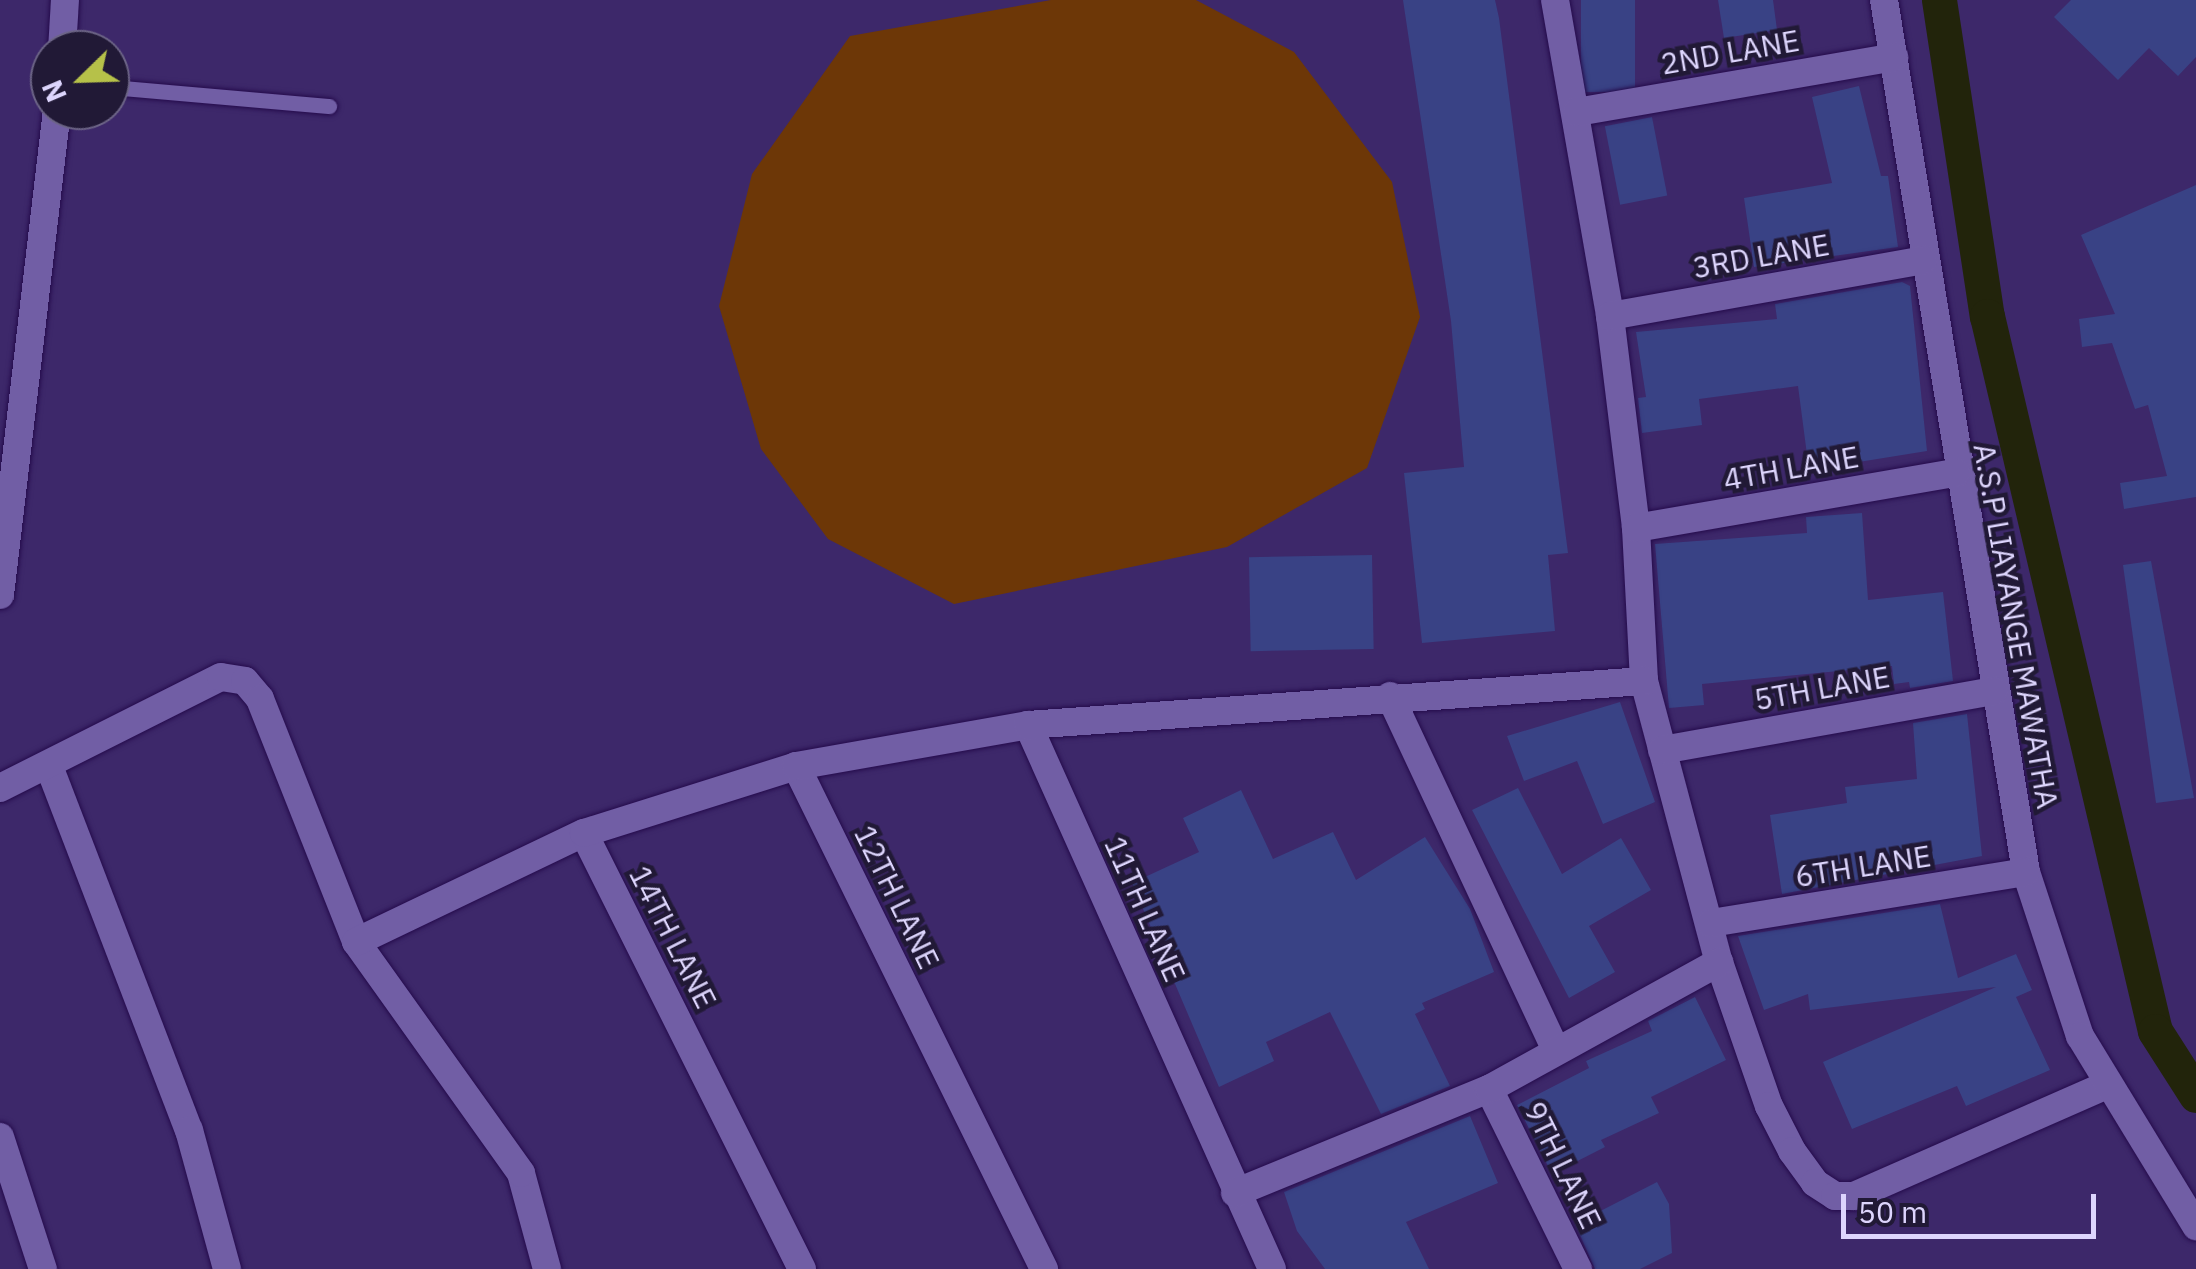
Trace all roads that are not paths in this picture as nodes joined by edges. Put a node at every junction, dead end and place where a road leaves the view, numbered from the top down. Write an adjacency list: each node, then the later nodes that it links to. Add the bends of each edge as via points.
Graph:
1 (66, 0): 4 (street)
2 (1555, 0): 8 (street)
3 (1884, 0): 5 (street, A.S.P LIAYANGE MAWATHA)
4 (64, 30)
5 (1894, 56): 8 (street, 2ND LANE); 10 (street, A.S.P LIAYANGE MAWATHA)
6 (130, 89): 7 (lane)
7 (329, 106)
8 (1576, 112): 11 (street)
9 (55, 130): 14 (street)
10 (1924, 260): 11 (street, 3RD LANE); 12 (street, A.S.P LIAYANGE MAWATHA)
11 (1610, 316): 13 (street)
12 (1956, 473): 13 (street, 4TH LANE); 16 (street, A.S.P LIAYANGE MAWATHA)
13 (1636, 528): 15 (street)
14 (0, 595)
15 (1644, 682): 17 (street); 19 (street)
16 (1994, 691): 19 (street, 5TH LANE); 24 (street, A.S.P LIAYANGE MAWATHA)
17 (1390, 696): 18 (street); 28 (street)
18 (1028, 724): 21 (street); 32 (street, 11TH LANE)
19 (1662, 750): 25 (street)
20 (49, 766): 22 (street); 26 (street, via 221,677 245,681 260,698); 35 (street, via 188,1130)
21 (796, 766): 23 (street); 38 (street, 12TH LANE)
22 (0, 788)
23 (584, 833): 26 (street); 37 (street, 14TH LANE)
24 (2026, 872): 25 (street, 6TH LANE); 29 (street, A.S.P LIAYANGE MAWATHA, via 2059,987)
25 (1712, 924): 27 (street)
26 (356, 942): 36 (street, via 521,1172)
27 (1719, 962): 28 (street); 29 (street, via 1769,1106 1815,1183 1835,1196 1876,1190)
28 (1555, 1049): 30 (street)
29 (2108, 1085): 33 (street, A.S.P LIAYANGE MAWATHA)
30 (1489, 1089): 32 (street); 40 (street, 9TH LANE)
31 (0, 1136): 34 (street)
32 (1235, 1193): 39 (street)
33 (2196, 1226)
34 (43, 1269)
35 (227, 1269)
36 (548, 1269)
37 (802, 1269)
38 (1044, 1269)
39 (1272, 1269)
40 (1578, 1269)

